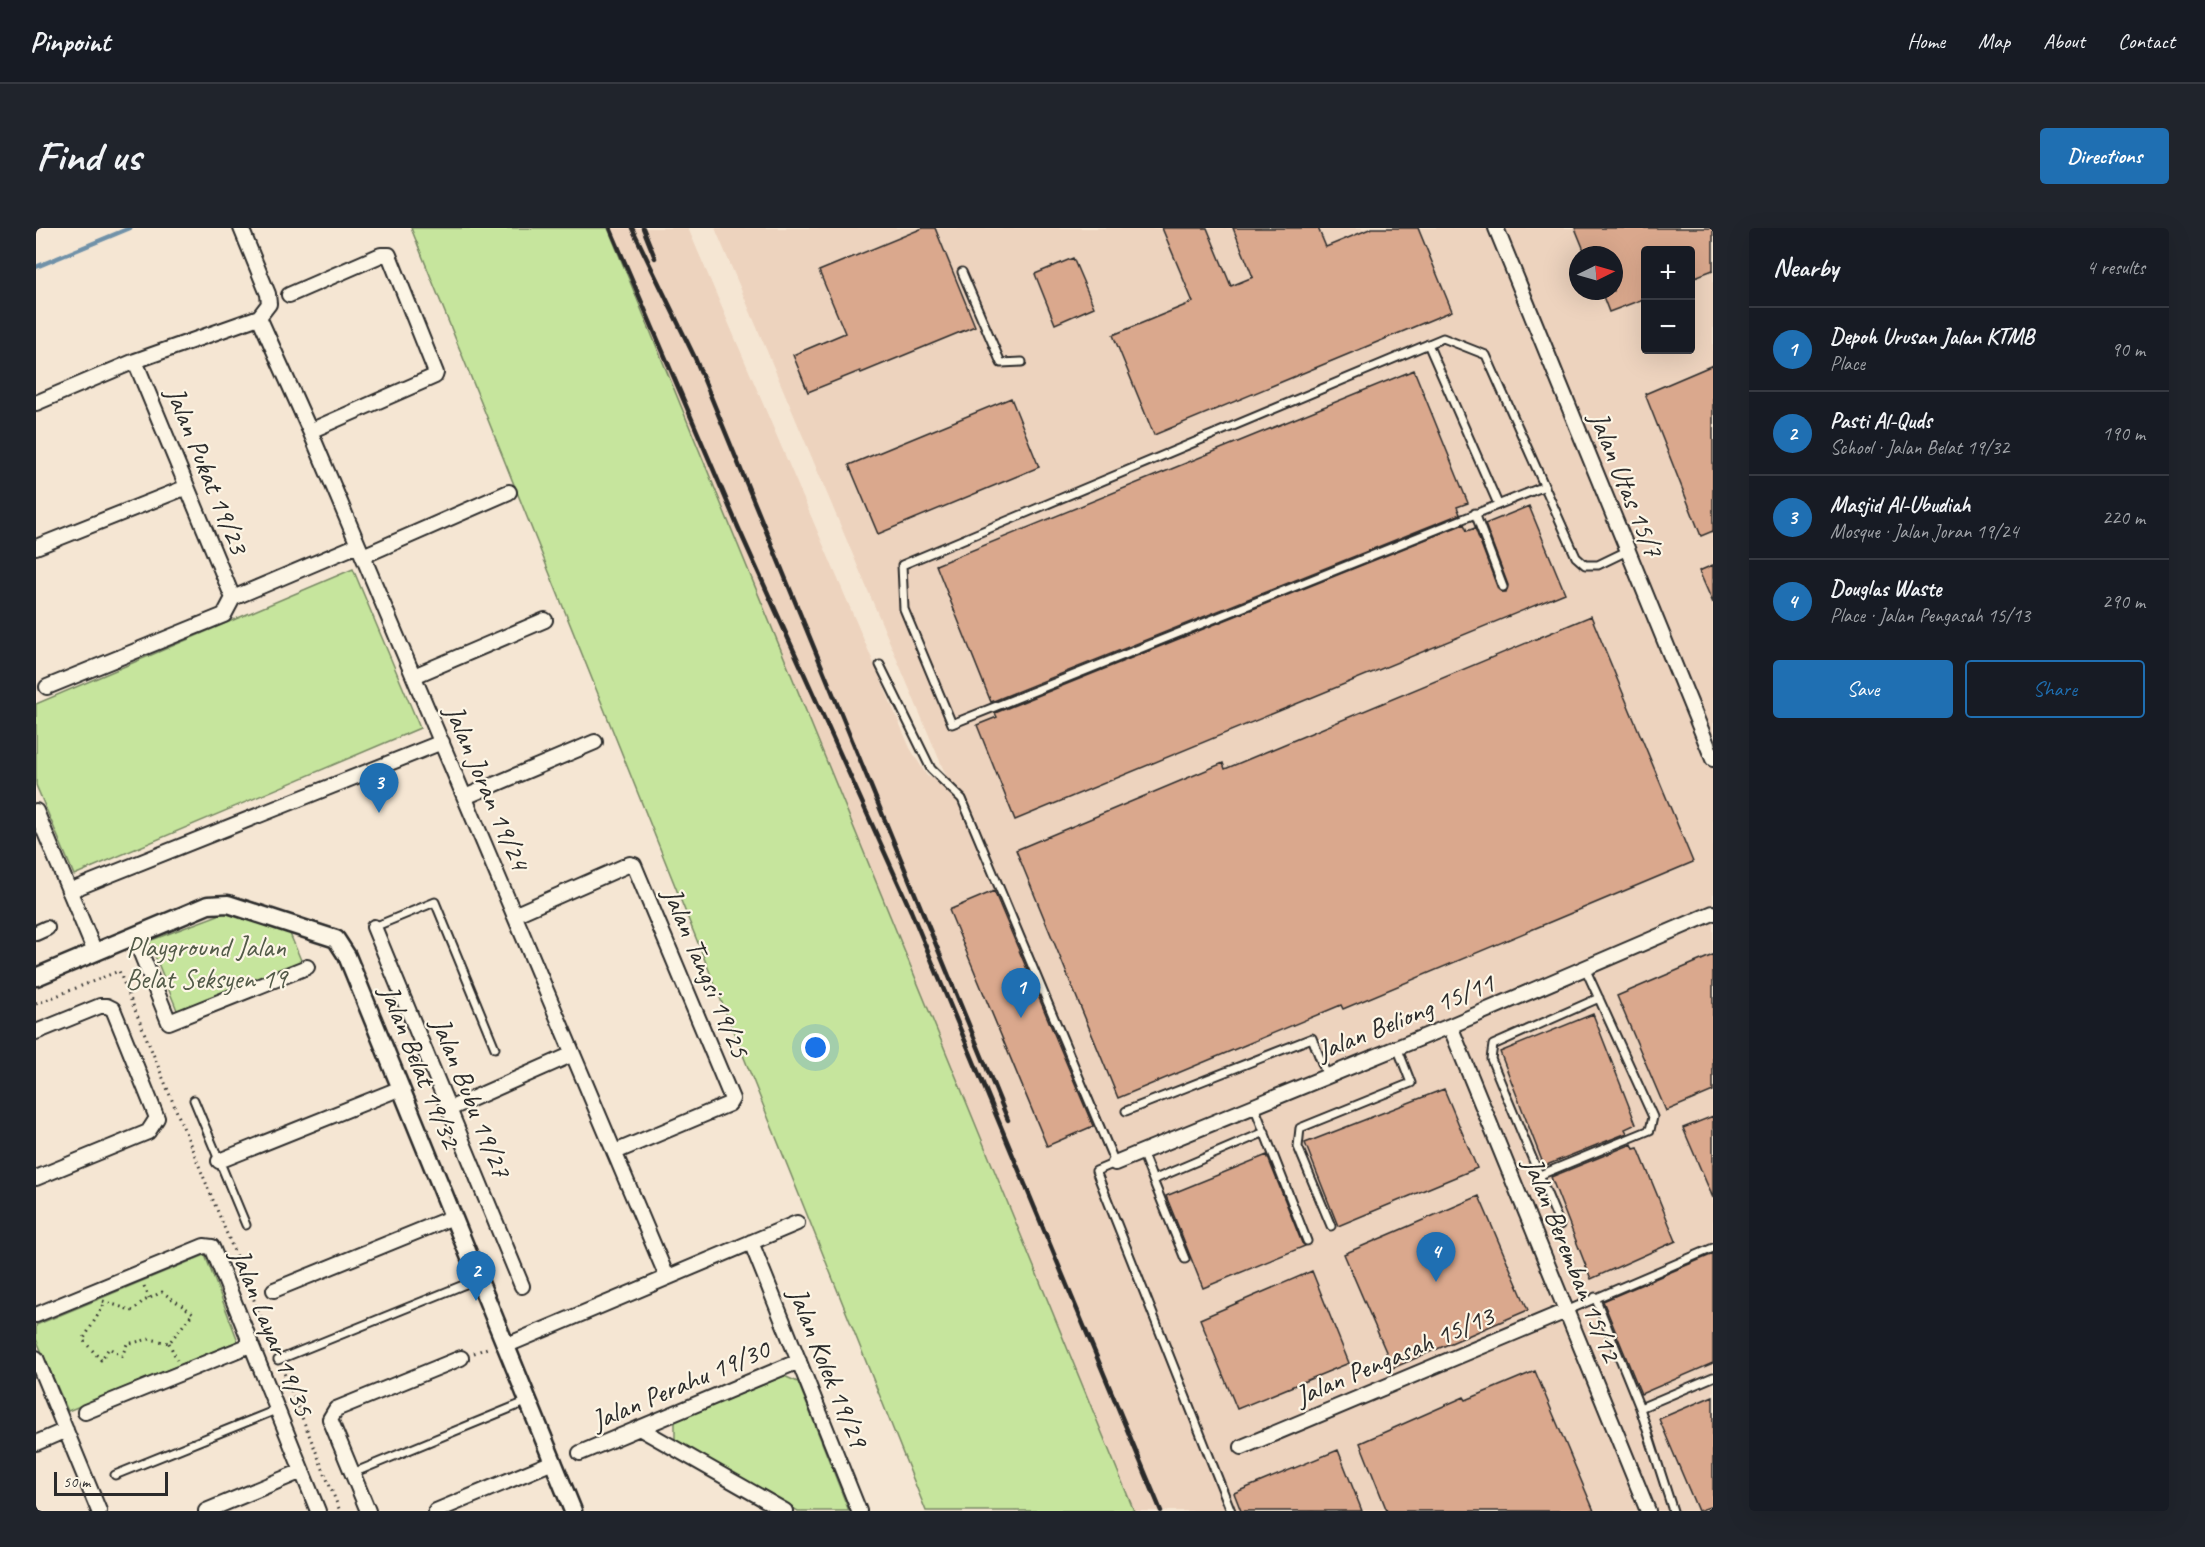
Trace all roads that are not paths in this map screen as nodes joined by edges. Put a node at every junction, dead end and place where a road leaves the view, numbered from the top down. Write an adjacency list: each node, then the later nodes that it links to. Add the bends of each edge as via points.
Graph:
1 (241, 228): 5 (street, via 268,294 269,304)
2 (1496, 228): 18 (street, Jalan Utas 15/7)
3 (962, 272): 8 (lane, via 1001,363)
4 (289, 295): 10 (street, via 389,255 436,373)
5 (260, 317): 7 (street); 10 (street, Jalan Joran 19/24)
6 (1428, 344): 11 (lane, via 1443,338 1486,355); 14 (lane); 15 (lane, via 902,565 903,609 952,724)
7 (135, 361): 9 (street); 12 (street, Jalan Pukat 19/23)
8 (1022, 362)
9 (36, 403)
10 (310, 431): 17 (street, Jalan Joran 19/24)
11 (1545, 486): 14 (lane); 18 (lane, via 1576,557 1585,565 1598,565)
12 (187, 487): 16 (street); 20 (street, Jalan Pukat 19/23)
13 (509, 492): 17 (street)
14 (1498, 504): 15 (lane)
15 (1475, 513): 19 (lane)
16 (36, 548)
17 (361, 550): 20 (street); 23 (street, Jalan Joran 19/24)
18 (1627, 551): 27 (street, Jalan Utas 15/7)
19 (1503, 587)
20 (233, 598): 24 (street, via 224,615)
21 (546, 620): 23 (street)
22 (880, 665): 55 (lane, via 932,769 962,799)
23 (414, 676): 25 (street, Jalan Joran 19/24)
24 (47, 687)
25 (442, 742): 28 (street, Jalan Joran 19/24); 30 (street)
26 (595, 742): 28 (street)
27 (1713, 759)
28 (465, 797): 32 (street, Jalan Joran 19/24)
29 (36, 811): 30 (street)
30 (69, 891): 35 (street)
31 (1713, 913): 37 (street, Jalan Beliong 15/11)
32 (514, 915): 44 (street, Jalan Joran 19/24); 52 (street, Jalan Tangsi 19/25, via 634,865 732,1099 729,1104)
33 (374, 927): 43 (lane, via 435,902); 49 (street, Jalan Bubu 19/27)
34 (134, 936): 35 (street, Jalan Belat 19/32); 36 (street, via 169,1022); 46 (street, Jalan Belat 19/32, via 208,905 228,904 336,939 347,956)
35 (95, 952): 38 (street, Jalan Belat 19/32)
36 (307, 967)
37 (1585, 968): 39 (lane); 40 (street, Jalan Beliong 15/11)
38 (36, 977)
39 (1599, 998): 56 (lane, via 1493,1045 1491,1059); 56 (lane, via 1653,1117 1652,1124 1650,1130)
40 (1450, 1026): 42 (street, Jalan Beliong 15/11); 73 (street, Jalan Beremban 15/12)
41 (36, 1032): 57 (street, via 100,1006 114,1009 157,1118 148,1132)
42 (1397, 1047): 45 (street, Jalan Beliong 15/11); 63 (lane, via 1411,1083 1300,1128 1298,1147)
43 (495, 1048)
44 (573, 1054): 49 (street); 52 (street, Jalan Joran 19/24)
45 (1327, 1076): 48 (street, Jalan Beliong 15/11); 50 (lane, via 1312,1038)
46 (401, 1088): 54 (street); 59 (street, Jalan Belat 19/32)
47 (194, 1100): 54 (lane)
48 (1254, 1106): 51 (lane); 53 (street, Jalan Beliong 15/11)
49 (449, 1108): 70 (street, Jalan Bubu 19/27)
50 (1126, 1112)
51 (1265, 1132): 58 (lane); 64 (lane)
52 (615, 1152): 68 (street, Jalan Joran 19/24)
53 (1142, 1152): 55 (street, Jalan Beliong 15/11); 58 (lane)
54 (219, 1161): 61 (lane)
55 (1115, 1163): 103 (lane, via 1096,1171)
56 (1540, 1175): 62 (lane)
57 (36, 1178)
58 (1153, 1180): 67 (lane)
59 (453, 1217): 69 (street, Jalan Belat 19/32); 71 (street)
60 (797, 1223): 65 (street)
61 (246, 1225)
62 (1560, 1225)
63 (1331, 1226)
64 (1308, 1241)
65 (751, 1242): 68 (street); 80 (street, Jalan Kolek 19/29)
66 (1713, 1248): 72 (lane)
67 (1185, 1259)
68 (667, 1278): 75 (street)
69 (478, 1279): 75 (street, Jalan Belat 19/32); 79 (lane)
70 (522, 1286)
71 (274, 1290)
72 (1595, 1297): 73 (lane); 83 (lane)
73 (1566, 1311): 89 (street, Jalan Pengasah 15/13); 104 (street, Jalan Beremban 15/12)
74 (36, 1315): 76 (street, Jalan Layar 19/35, via 208,1245)
75 (505, 1344): 82 (street, Jalan Belat 19/32)
76 (250, 1345): 84 (street, Jalan Layar 19/35); 85 (street)
77 (36, 1358): 87 (street)
78 (461, 1358): 93 (street, via 336,1408 330,1419)
79 (278, 1360)
80 (799, 1361): 86 (street, Jalan Perahu 19/30); 102 (street, Jalan Kolek 19/29)
81 (1713, 1377): 83 (lane)
82 (528, 1401): 91 (street, Jalan Belat 19/32); 93 (lane)
83 (1640, 1408): 105 (lane)
84 (276, 1410): 92 (street, Jalan Layar 19/35); 94 (lane)
85 (85, 1412)
86 (639, 1428): 90 (street, Jalan Perahu 19/30); 101 (street)
87 (66, 1430): 88 (street); 95 (street)
88 (36, 1443)
89 (1242, 1447)
90 (580, 1453)
91 (553, 1462): 99 (street); 100 (street, Jalan Belat 19/32)
92 (302, 1471): 96 (street); 97 (street, Jalan Layar 19/35)
93 (352, 1473): 98 (street)
94 (115, 1475)
95 (99, 1511)
96 (206, 1511)
97 (318, 1511)
98 (368, 1511)
99 (436, 1511)
100 (573, 1511)
101 (786, 1511)
102 (860, 1511)
103 (1231, 1511)
104 (1648, 1511)
105 (1673, 1511)

